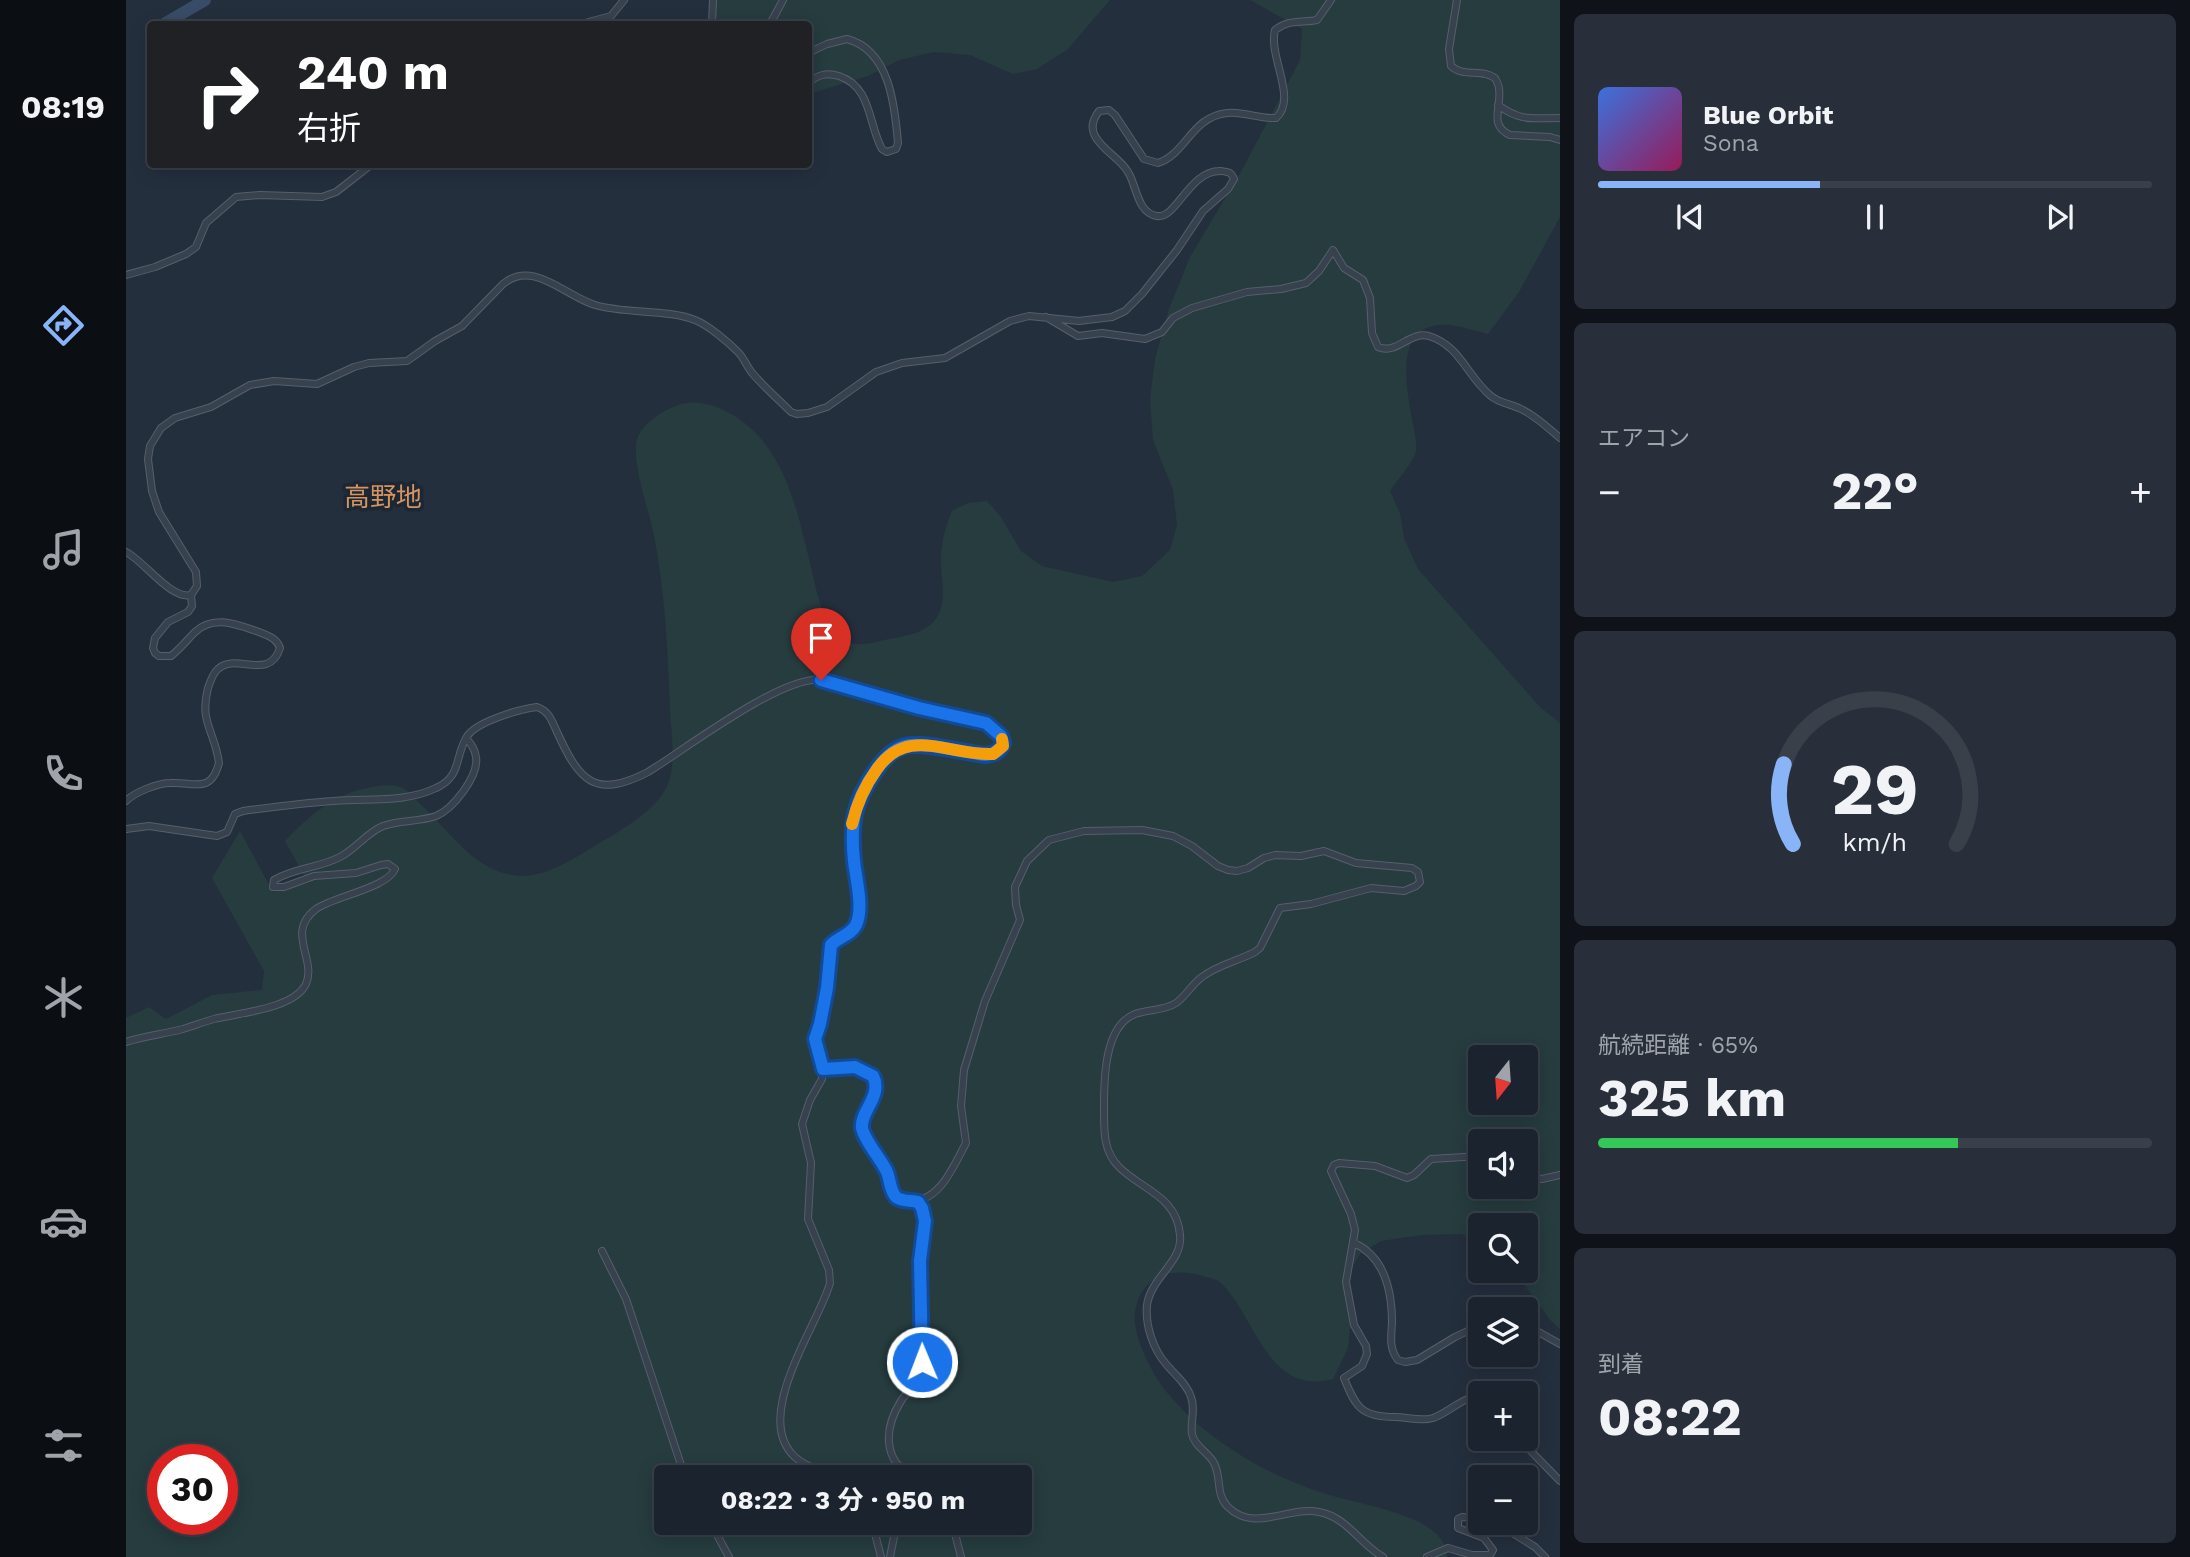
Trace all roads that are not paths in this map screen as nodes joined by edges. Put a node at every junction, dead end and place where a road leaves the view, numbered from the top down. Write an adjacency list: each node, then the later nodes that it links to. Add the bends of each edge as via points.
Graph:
1 (624, 0): 6 (street, via 611,16)
2 (713, 0): 7 (street)
3 (783, 0): 8 (street)
4 (1331, 0): 16 (street, via 1317,20 1289,22 1275,30 1273,46 1285,92 1276,118 1228,112 1212,116 1158,163 1144,159 1115,115 1099,111 1092,126 1094,135 1126,168 1150,213 1168,213 1202,175 1227,172 1234,179 1203,211 1125,311 1079,321)
5 (1457, 0): 11 (street, via 1449,62 1462,73 1495,78 1500,91)
6 (592, 21)
7 (712, 21)
8 (772, 21)
9 (812, 51): 10 (street, via 847,39 878,62 893,97 896,149 882,149 867,103 852,83 827,74)
10 (812, 81)
11 (1498, 105): 12 (street, via 1521,118); 13 (street, via 1498,127 1510,135)
12 (1560, 118)
13 (1560, 140)
14 (367, 168): 15 (street, via 337,192 322,197 236,197 206,223 197,247)
15 (126, 275)
16 (1045, 316): 17 (street, via 1078,336 1102,333 1145,339 1162,332 1192,308 1247,292 1306,283 1333,250 1344,268 1363,280 1378,346 1393,348 1421,335 1432,337 1461,357 1490,396 1534,416); 19 (street, via 1010,321 945,358 891,365 827,407 797,414 752,373 738,352 696,320 593,305 533,275 510,278 462,326 407,361 369,363 317,384 250,385 161,428 150,446 148,473 159,512 196,572 197,586)
17 (1560, 438)
18 (126, 552): 19 (street, via 168,588 181,596)
19 (191, 595): 21 (street, via 188,612 168,622 155,638 153,648 159,656 171,656 197,630 214,622 229,622 276,640 278,655 265,664 226,664 210,681 204,713 219,762 209,782 164,784)
20 (466, 738): 22 (street, via 454,774 422,793 243,811 235,814 227,832 216,836 149,826); 23 (street, via 477,758 474,770 446,811 382,827 339,858 274,880 273,887 284,887 314,876 356,873 381,865 395,869 390,876 310,914 302,930 306,985 282,1002 261,1009); 24 (street, via 491,721 523,709 541,708 578,771 591,782 612,785 671,758 729,718 813,679 993,727 1003,743 993,754 919,745 898,749 880,765 859,799 852,824 857,922 829,952 827,988 815,1039)
21 (126, 801)
22 (126, 829)
23 (126, 1042)
24 (823, 1069): 28 (street, via 855,1067 873,1076 874,1096 862,1131 885,1168 895,1196); 37 (street, via 802,1124 811,1163 808,1219 830,1283 796,1359 780,1421 795,1457)
25 (1468, 1157): 29 (street, via 1431,1159 1407,1178 1375,1166 1334,1165 1331,1171 1351,1214)
26 (1560, 1175): 27 (street)
27 (1538, 1178)
28 (918, 1202): 38 (street, via 925,1221 920,1261 922,1362 918,1378 889,1424 888,1446); 52 (street, via 937,1191 966,1143 961,1106 964,1070 985,1001 1020,920 1015,887 1027,861 1049,841 1084,831 1142,831 1173,836 1228,870 1248,868 1275,855 1324,851 1356,863 1418,872 1420,881 1409,890 1371,888 1280,908 1255,952 1201,977 1172,1005 1125,1018 1113,1037 1104,1080 1104,1132 1110,1157 1163,1200 1177,1222 1181,1244 1151,1290 1147,1319 1159,1355 1191,1395 1192,1433 1214,1463 1221,1497 1231,1510 1248,1519 1302,1510 1327,1514)
29 (1354, 1242): 31 (street, via 1371,1253 1385,1276 1391,1344 1398,1360 1417,1360); 34 (street, via 1346,1282 1354,1325 1367,1354 1362,1366 1344,1378 1359,1408 1376,1417 1431,1419)
30 (602, 1251): 36 (street, via 626,1299)
31 (1468, 1330)
32 (1538, 1332): 33 (street)
33 (1560, 1344)
34 (1468, 1398)
35 (1531, 1451): 39 (street)
36 (681, 1465)
37 (811, 1465)
38 (898, 1465)
39 (1560, 1481)
40 (1468, 1517): 41 (street, via 1458,1519 1458,1528)
41 (1468, 1533)
42 (717, 1535): 48 (street)
43 (875, 1535): 49 (street)
44 (894, 1535): 50 (street)
45 (955, 1535): 51 (street)
46 (1474, 1535): 53 (street, via 1489,1542 1490,1555 1448,1548)
47 (1515, 1535): 54 (street)
48 (729, 1557)
49 (881, 1557)
50 (890, 1557)
51 (961, 1557)
52 (1382, 1557)
53 (1427, 1557)
54 (1545, 1557)

